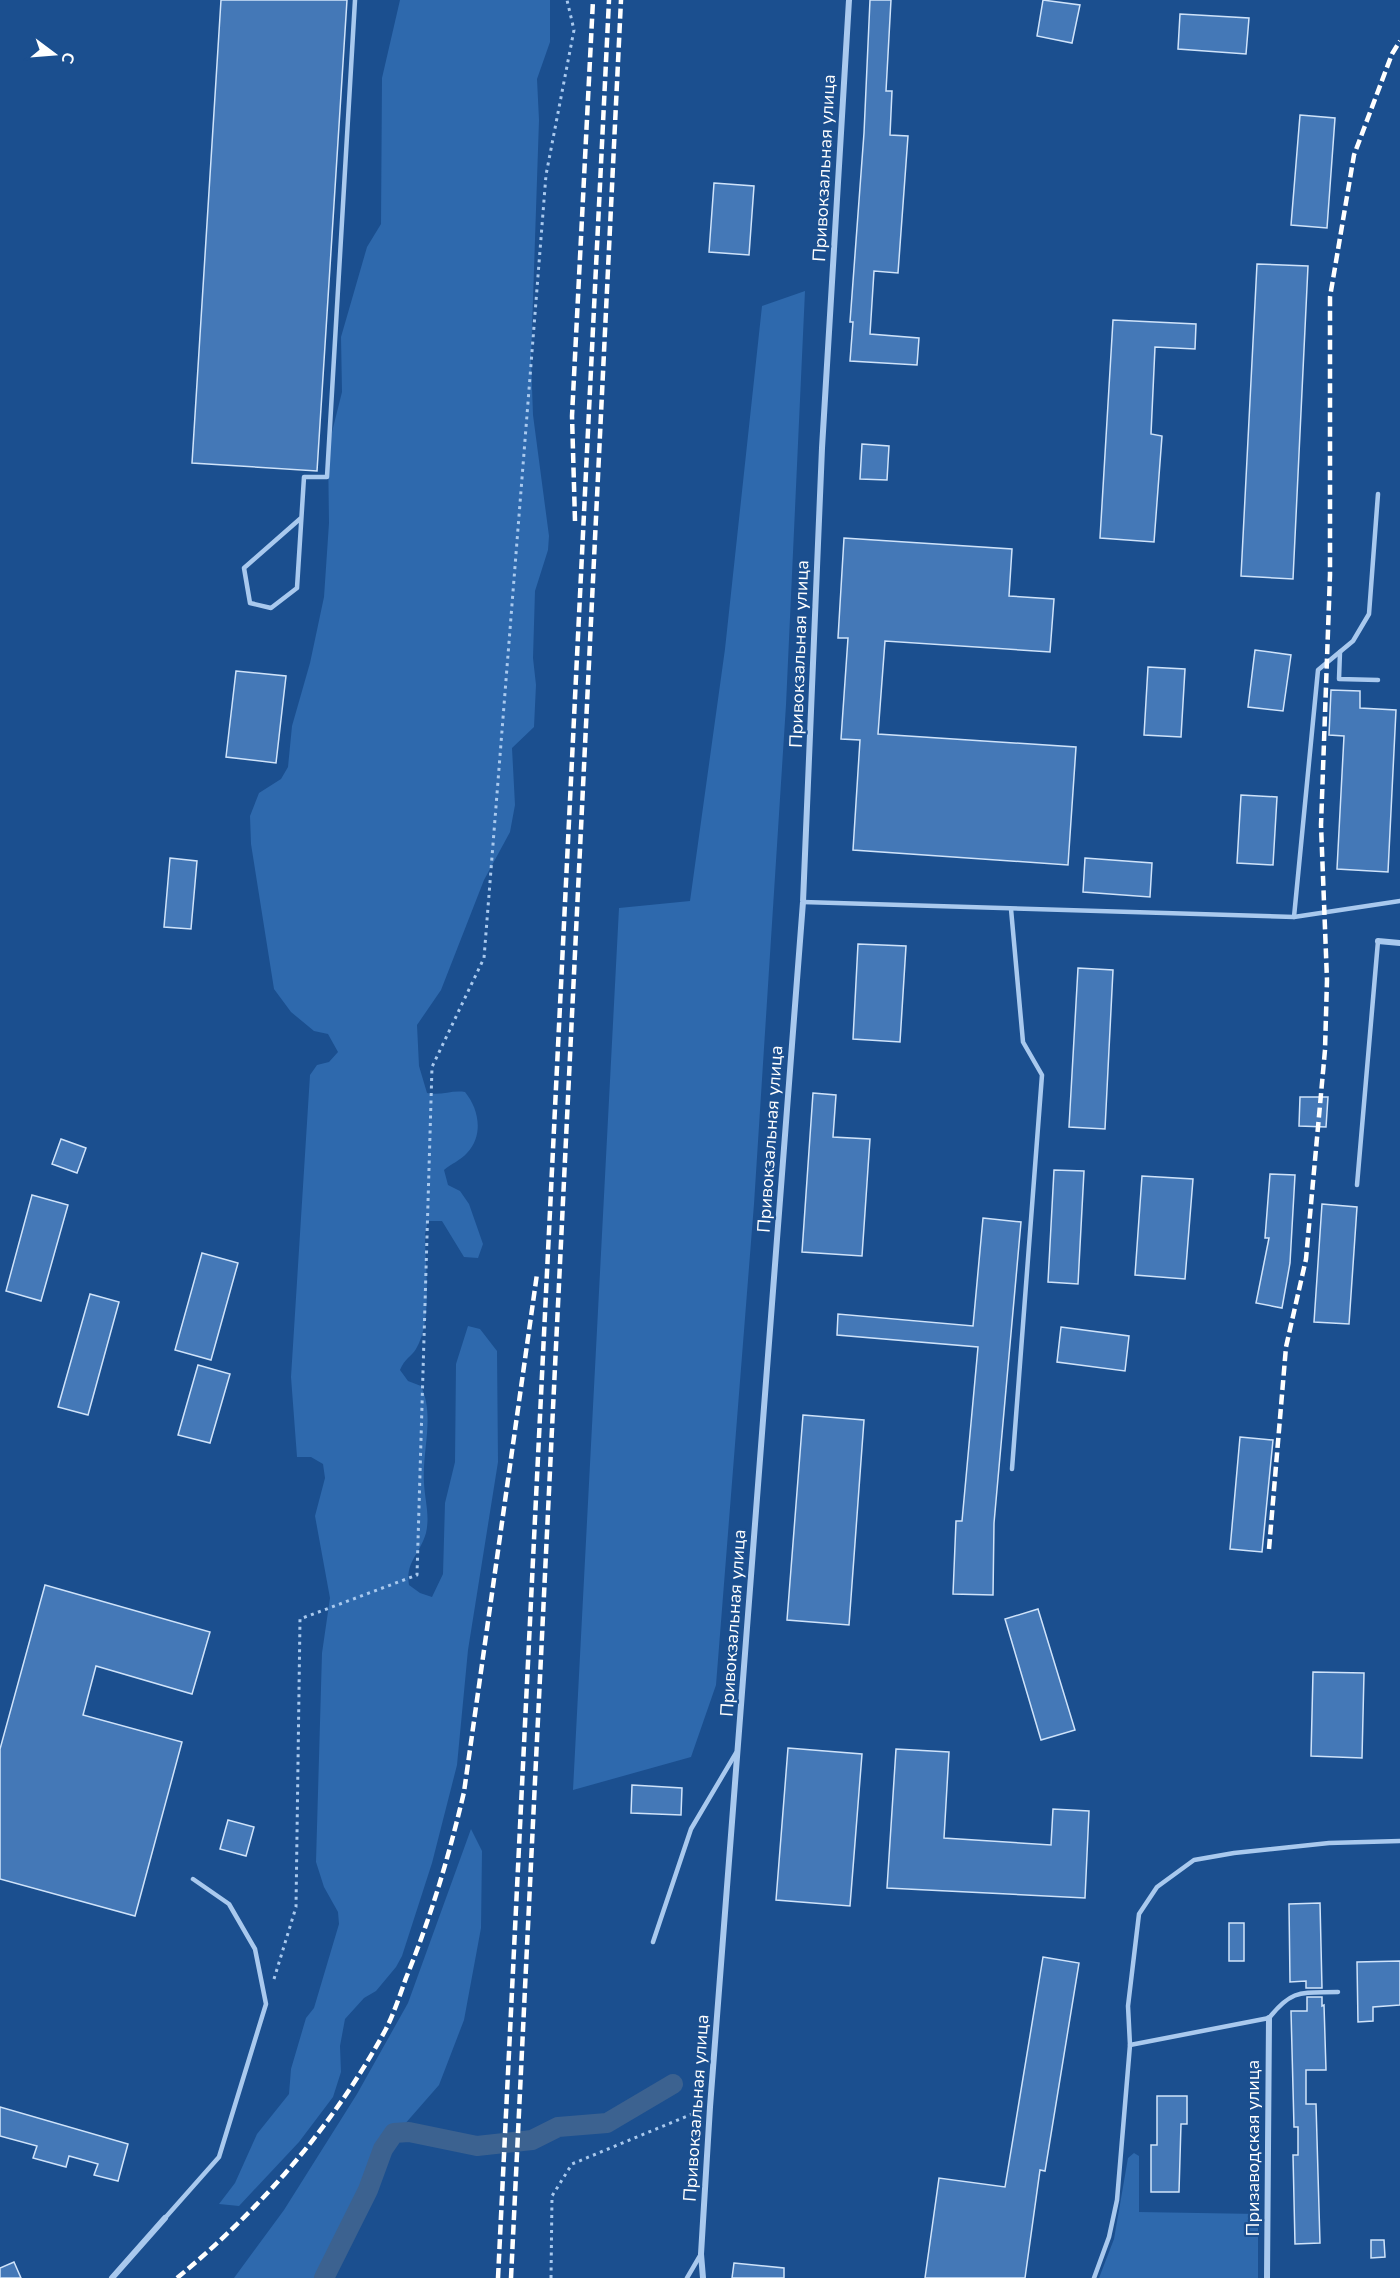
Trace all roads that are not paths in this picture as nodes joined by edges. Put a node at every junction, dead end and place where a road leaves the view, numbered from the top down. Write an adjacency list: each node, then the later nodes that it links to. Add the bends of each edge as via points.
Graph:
1 (355, 0): 4 (lane, via 327,477 304,477)
2 (849, 0): 8 (street, Привокзальная улица, via 822,448)
3 (1378, 494): 5 (lane, via 1369,614 1353,641)
4 (301, 518): 4 (lane, via 297,588 270,608 250,603 244,568)
5 (1340, 652): 6 (lane, via 1339,680); 10 (lane, via 1318,670)
6 (1378, 680)
7 (1400, 901): 10 (lane)
8 (803, 902): 9 (lane); 15 (street, Привокзальная улица)
9 (1011, 909): 10 (lane); 14 (lane, via 1023,1042 1042,1075)
10 (1294, 917)
11 (1378, 941): 12 (street); 13 (lane)
12 (1400, 943)
13 (1357, 1185)
14 (1012, 1469)
15 (738, 1749): 18 (lane, via 691,1829); 23 (street, Привокзальная улица)
16 (1400, 1841): 21 (lane, via 1329,1844 1204,1858 1194,1860 1157,1887 1139,1914 1128,2006)
17 (193, 1879): 22 (lane, via 229,1904 255,1949 266,2004 219,2157)
18 (653, 1942)
19 (1338, 1992): 20 (lane, via 1295,1994 1283,2000)
20 (1269, 2018): 21 (lane); 28 (street, Призаводская улица)
21 (1130, 2045): 27 (lane, via 1117,2200)
22 (165, 2218): 24 (street)
23 (701, 2254): 25 (lane); 26 (street, Привокзальная улица)
24 (112, 2278)
25 (687, 2278)
26 (703, 2278)
27 (1094, 2278)
28 (1267, 2278)

